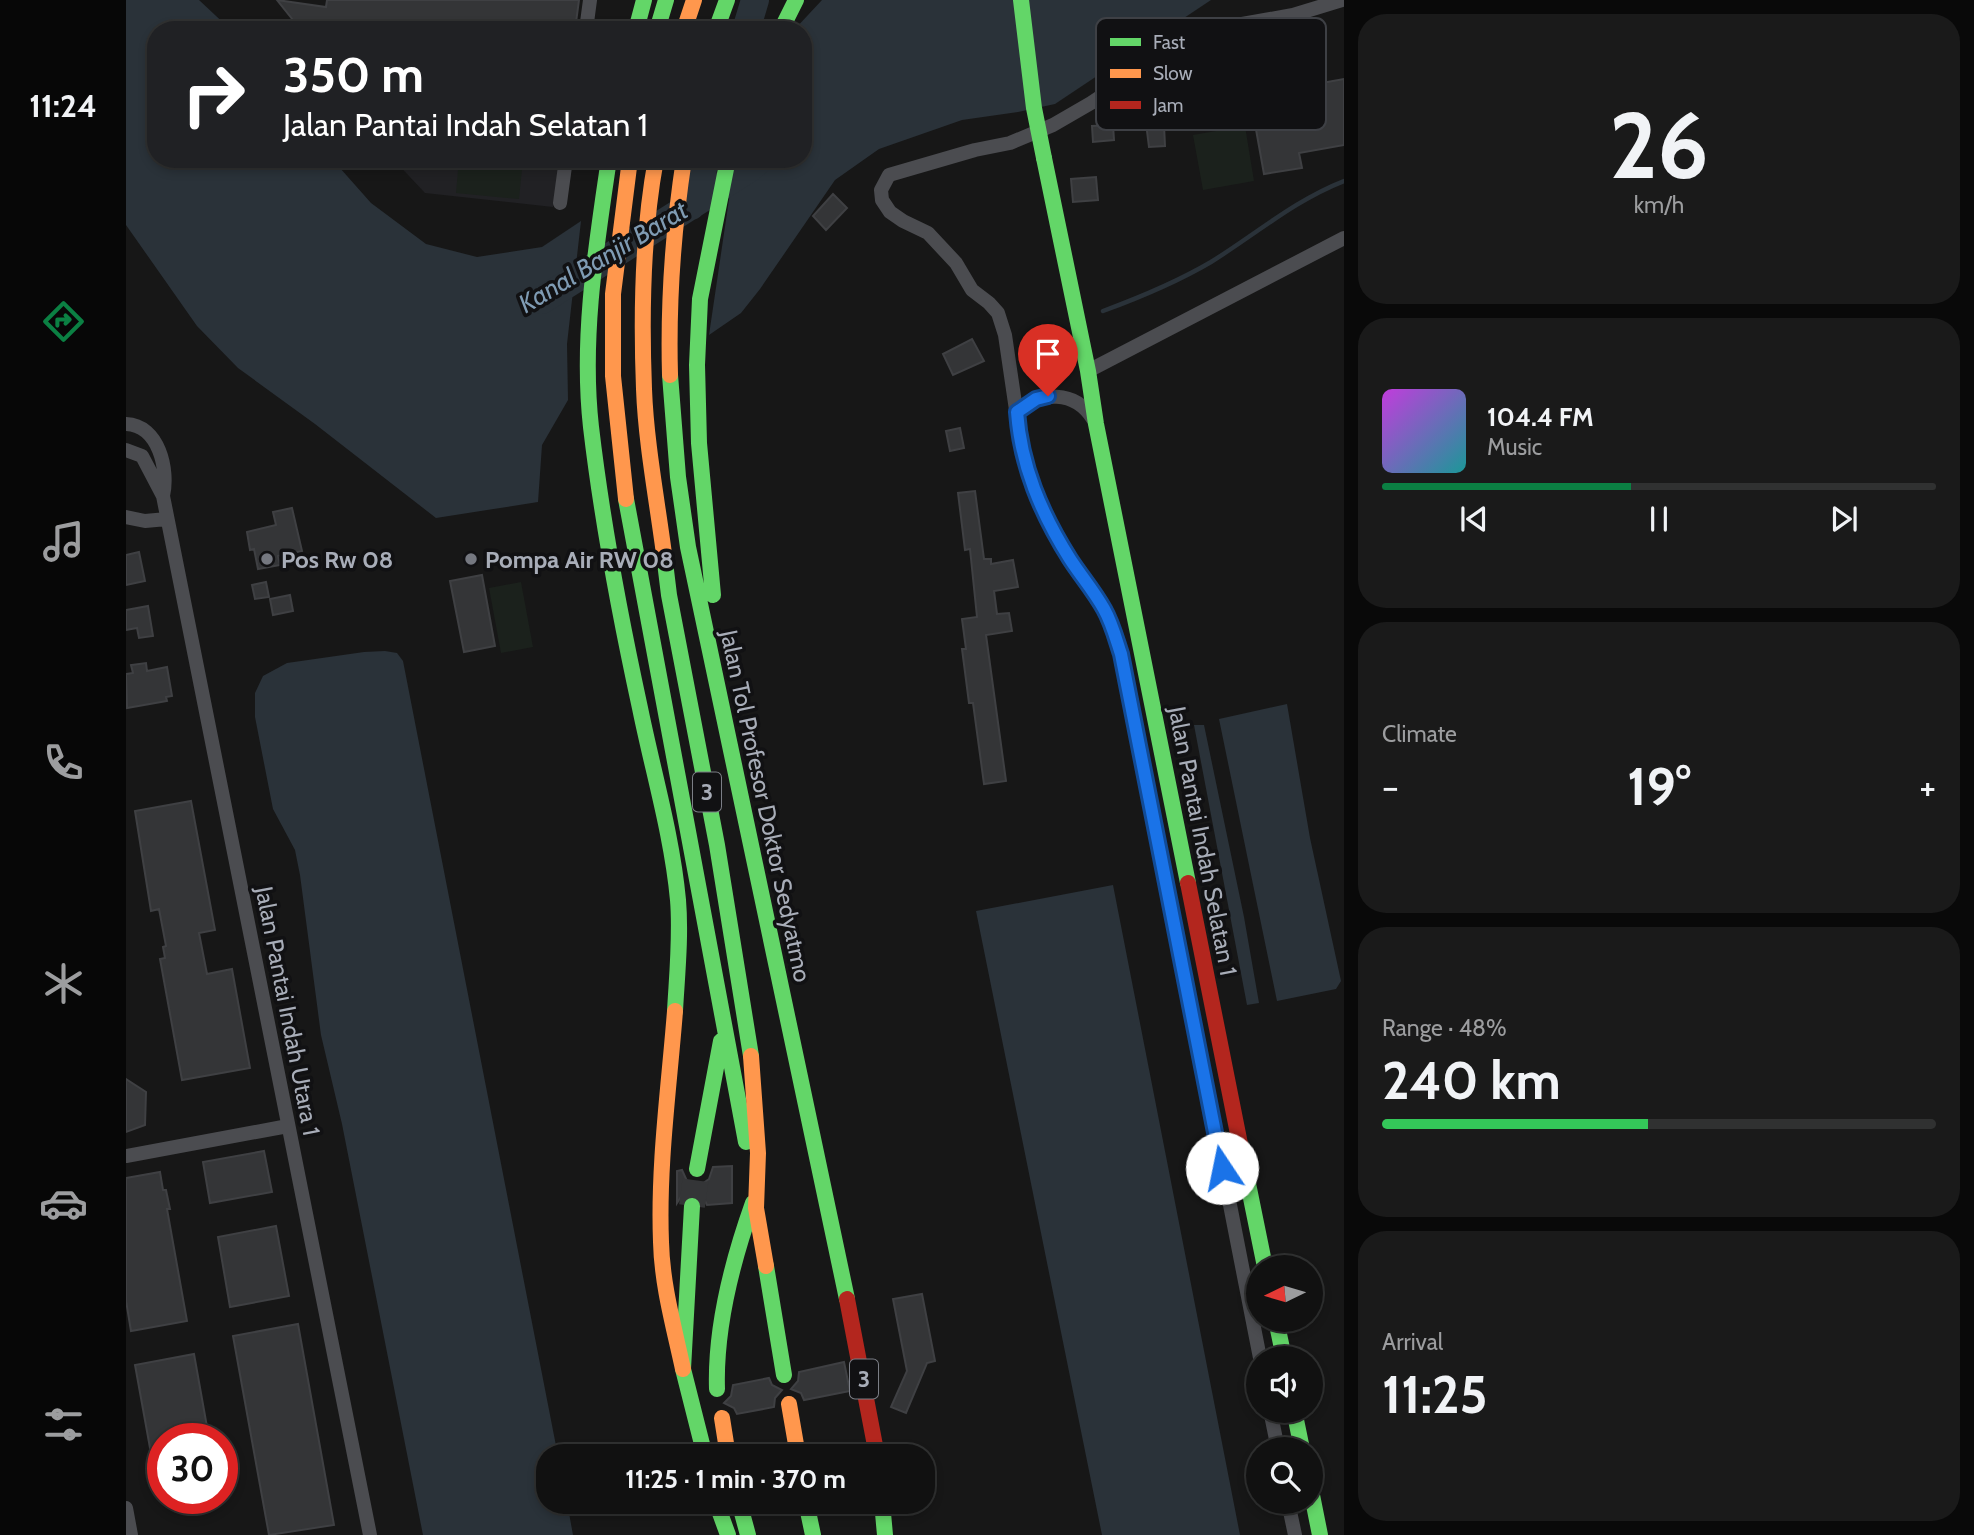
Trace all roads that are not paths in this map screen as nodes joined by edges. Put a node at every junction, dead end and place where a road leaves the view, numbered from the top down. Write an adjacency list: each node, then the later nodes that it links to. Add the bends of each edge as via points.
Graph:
1 (590, 0): 10 (street)
2 (644, 0): 11 (main road)
3 (666, 0): 12 (main road)
4 (694, 0): 13 (main road)
5 (727, 0): 14 (main road)
6 (796, 0): 15 (main road)
7 (1021, 0): 25 (main road, Jalan Pantai Indah Selatan 1, bridge, via 1044,158)
8 (1342, 0): 9 (street, Jalan Pantai Indah Selatan 1)
9 (1276, 18)
10 (587, 21)
11 (638, 21)
12 (660, 21)
13 (687, 21)
14 (719, 21)
15 (786, 21)
16 (1096, 99): 26 (street, Jalan Pantai Indah Selatan 1, via 1053,125 1010,143 902,170 888,176 881,190 890,212 928,233 956,263 971,290 998,313)
17 (565, 168): 23 (street)
18 (608, 168): 42 (main road, via 587,361 591,426 608,540 663,805 678,901 661,1219 664,1278)
19 (628, 168): 34 (main road, 3, via 614,295 613,376 625,495)
20 (654, 168): 38 (main road, 3, via 647,209 644,391 668,595 715,832 754,1071)
21 (683, 168): 33 (main road, Jalan Tol Profesor Doktor Sedyatmo / 3, via 669,282 668,350 684,521)
22 (726, 168): 33 (main road, via 700,299 697,365 713,605)
23 (560, 203)
24 (1344, 239): 25 (street)
25 (1095, 367): 28 (main road, Jalan Pantai Indah Selatan 1)
26 (1017, 412): 28 (street, via 1036,399 1060,396 1082,405); 41 (street, Jalan Pantai Indah Selatan 1, via 1026,466 1042,510 1110,619 1125,668)
27 (126, 424): 30 (street, via 146,429 157,445)
28 (1096, 424): 40 (main road, Jalan Pantai Indah Selatan 1)
29 (126, 450): 30 (street, via 142,456)
30 (163, 496): 32 (street, Jalan Pantai Indah Utara 1)
31 (126, 517): 32 (street)
32 (167, 519): 35 (street, Jalan Pantai Indah Utara 1)
33 (709, 641): 50 (main road, Jalan Tol Profesor Doktor Sedyatmo / 3)
34 (723, 1026): 37 (main road, 3); 38 (main road, 3)
35 (288, 1126): 36 (street); 59 (street, Jalan Pantai Indah Utara 1)
36 (126, 1157)
37 (697, 1169)
38 (757, 1194): 43 (main road, 3); 44 (main road, via 725,1309 715,1371)
39 (692, 1206): 42 (main road)
40 (1263, 1255)
41 (1258, 1346)
42 (683, 1369): 47 (main road)
43 (784, 1375)
44 (717, 1389)
45 (789, 1404): 49 (main road)
46 (722, 1418): 48 (main road)
47 (702, 1444)
48 (726, 1444)
49 (796, 1444)
50 (875, 1444)
51 (126, 1508): 58 (street)
52 (720, 1514): 60 (main road)
53 (742, 1514): 61 (main road)
54 (809, 1514): 62 (main road)
55 (883, 1514): 63 (main road)
56 (1291, 1514): 64 (street)
57 (1316, 1514): 65 (main road)
58 (131, 1535)
59 (370, 1535)
60 (728, 1535)
61 (748, 1535)
62 (813, 1535)
63 (885, 1535)
64 (1295, 1535)
65 (1320, 1535)

